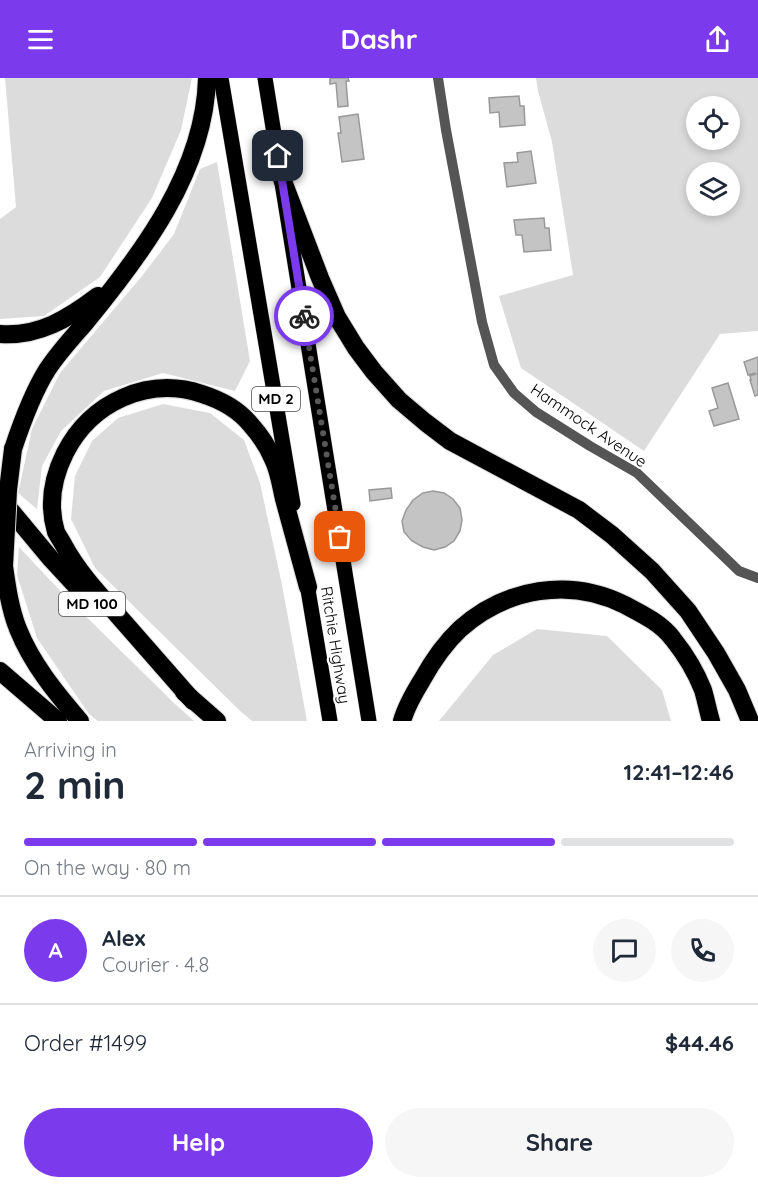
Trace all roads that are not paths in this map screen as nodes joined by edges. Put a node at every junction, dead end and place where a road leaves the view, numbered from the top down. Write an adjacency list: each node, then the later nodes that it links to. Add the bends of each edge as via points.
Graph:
1 (207, 78): 6 (highway, via 201,123 182,181 142,249)
2 (221, 78): 10 (main road, Ritchie Highway / MD 2)
3 (266, 78): 5 (main road, Ritchie Highway / MD 2)
4 (438, 78): 9 (street, Hammock Avenue, via 482,322 494,365 514,393 536,412 637,473 739,571)
5 (281, 176): 17 (main road, Ritchie Highway / MD 2); 20 (highway, via 337,317 374,372 399,400 450,441 579,510 652,570 688,611 716,653)
6 (118, 280): 7 (highway, via 60,322 36,330); 14 (highway, bridge, via 47,370 13,449 8,490 4,566 18,628 55,692)
7 (0, 334)
8 (0, 498): 12 (highway, MD 100, via 105,617)
9 (758, 578)
10 (308, 586): 12 (highway, via 274,461 250,423 233,408 191,390 149,389 111,403 80,429 58,466 52,490 57,533 87,581); 16 (main road, Ritchie Highway / MD 2)
11 (0, 671): 13 (highway)
12 (193, 701): 15 (highway, MD 100)
13 (58, 721)
14 (80, 721)
15 (217, 721)
16 (330, 721)
17 (369, 721)
18 (402, 721): 19 (highway, via 436,656 459,630 486,610 517,595 551,590 586,591 650,618 672,637 690,662)
19 (711, 721)
20 (750, 721)

